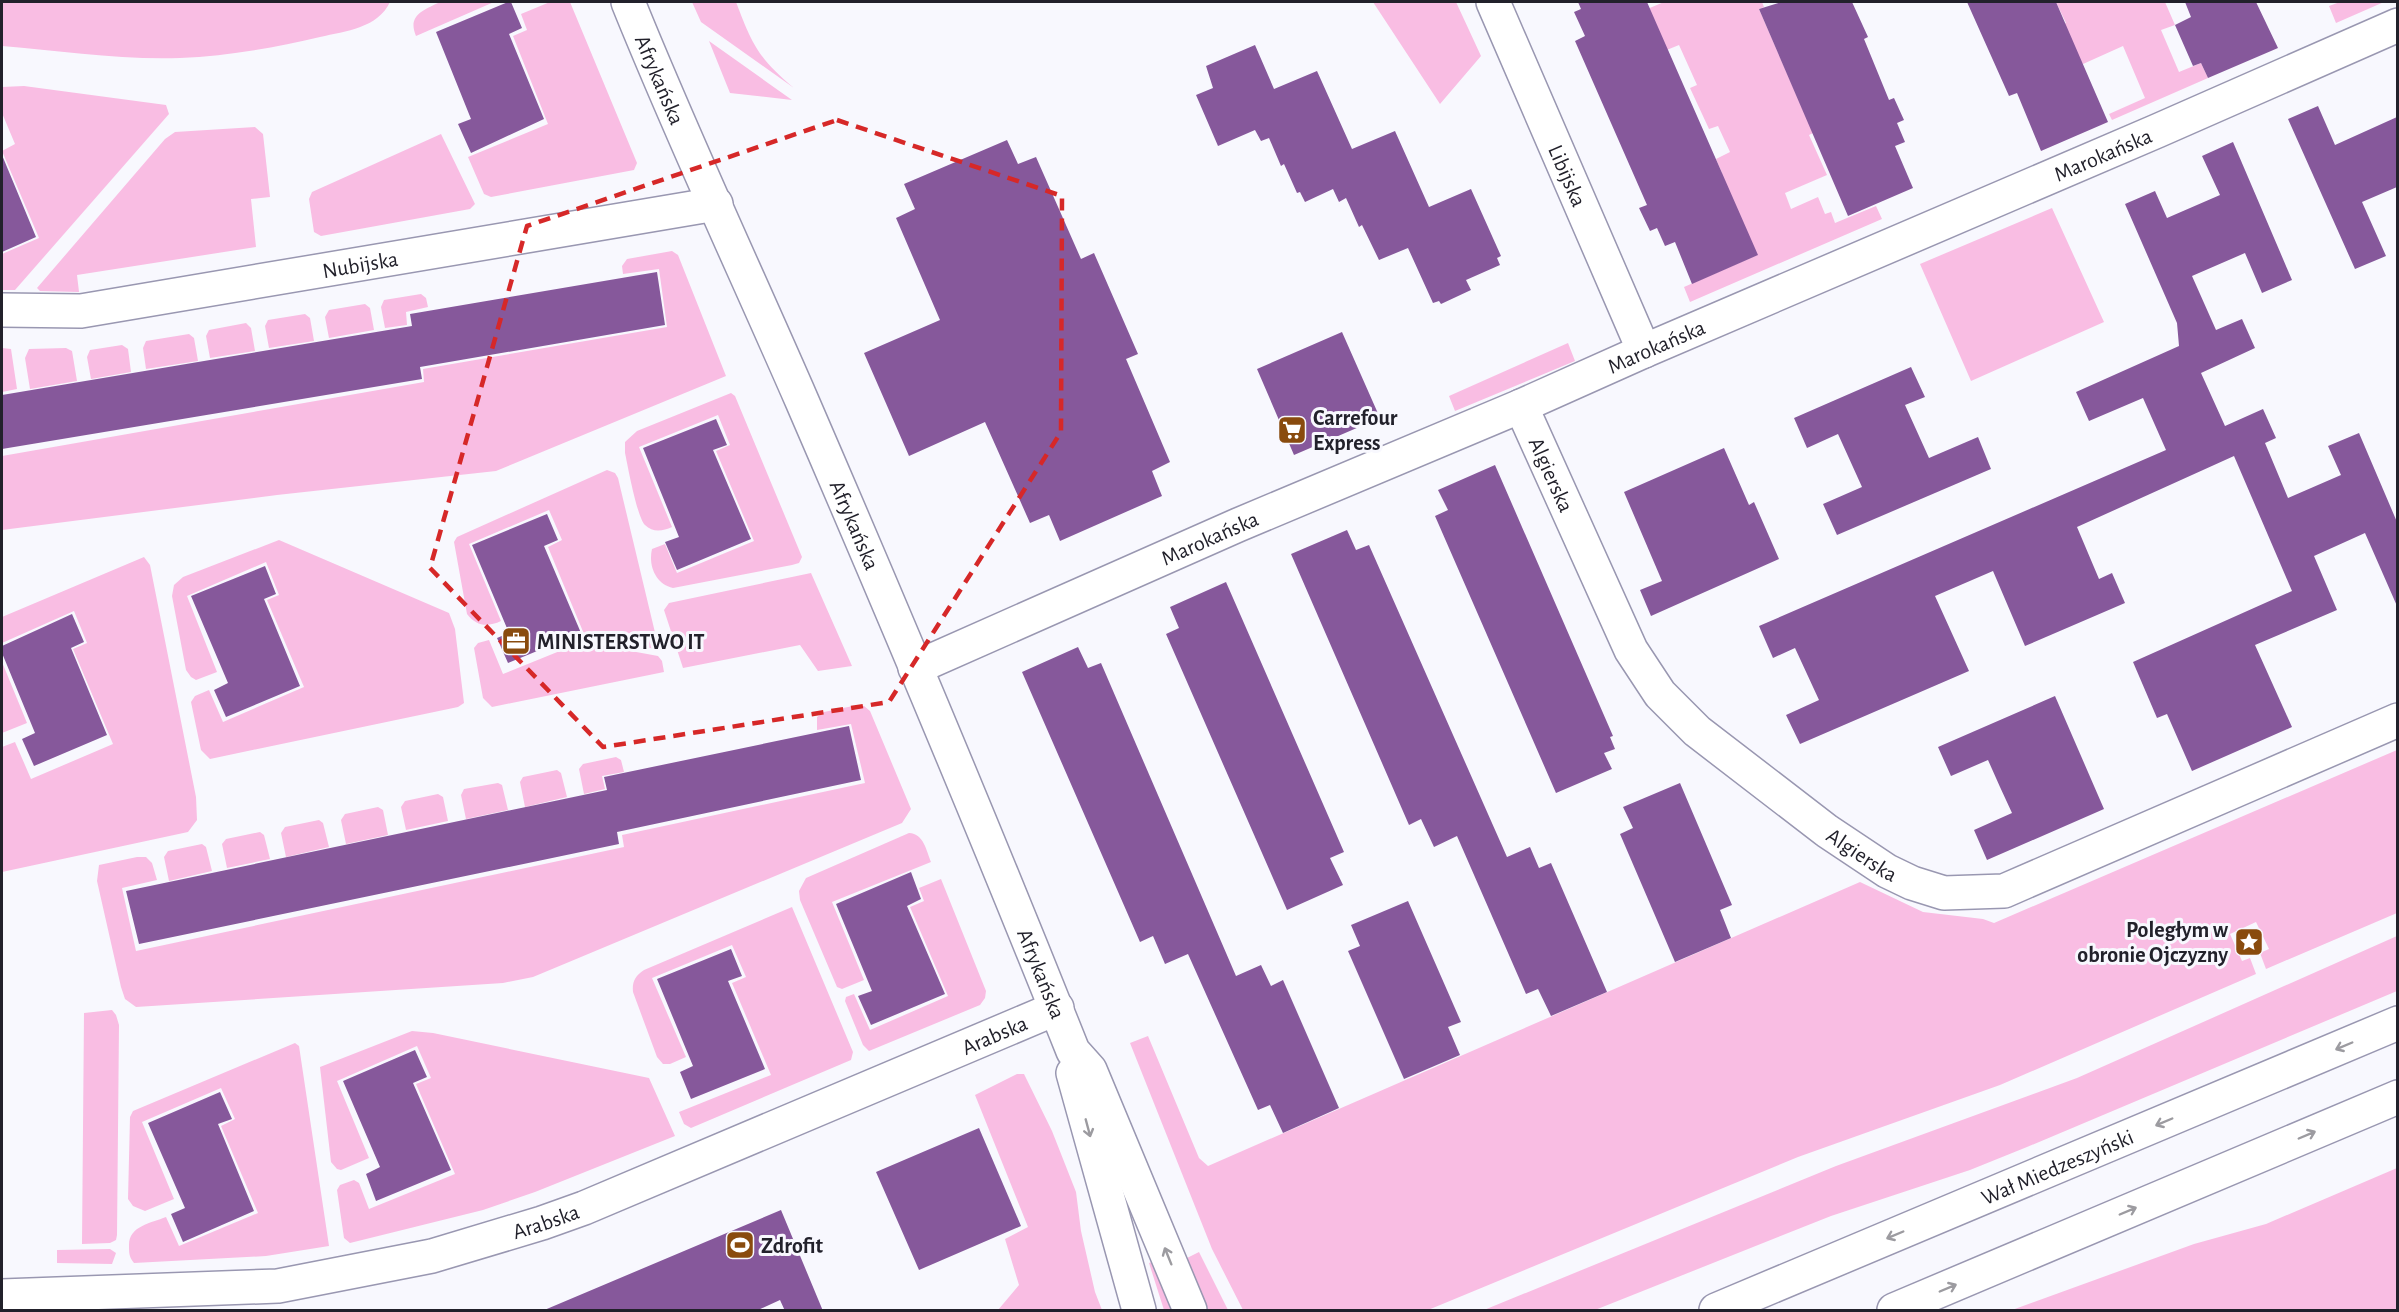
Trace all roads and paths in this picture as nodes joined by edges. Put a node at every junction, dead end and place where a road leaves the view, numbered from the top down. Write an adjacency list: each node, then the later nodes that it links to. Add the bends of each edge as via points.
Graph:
1 (628, 2): 4 (street, Afrykańska)
2 (1493, 2): 6 (street, Libijska)
3 (2397, 25): 6 (street, Marokańska)
4 (716, 204): 5 (street, Nubijska, via 81,311); 8 (street, Afrykańska)
5 (2, 310)
6 (1644, 351): 7 (street, Marokańska)
7 (1521, 406): 8 (street, Marokańska, via 1238,525); 9 (street, Algierska, via 1631,650 1660,694 1697,731 1827,831 1912,883 1944,893 2004,891)
8 (915, 669): 10 (street, Afrykańska)
9 (2397, 720)
10 (1057, 1008): 12 (street, Afrykańska); 14 (street, Arabska, via 584,1209 432,1256 278,1286)
11 (2397, 1023): 17 (street, Wał Miedzeszyński, one-way to 17)
12 (1073, 1051): 15 (street, Afrykańska, one-way to 15, via 1073,1074); 16 (street, Afrykańska, one-way to 12, via 1090,1070)
13 (2397, 1097): 18 (street, one-way to 13)
14 (2, 1296)
15 (1138, 1311)
16 (1190, 1311)
17 (1716, 1311)
18 (1894, 1311)

